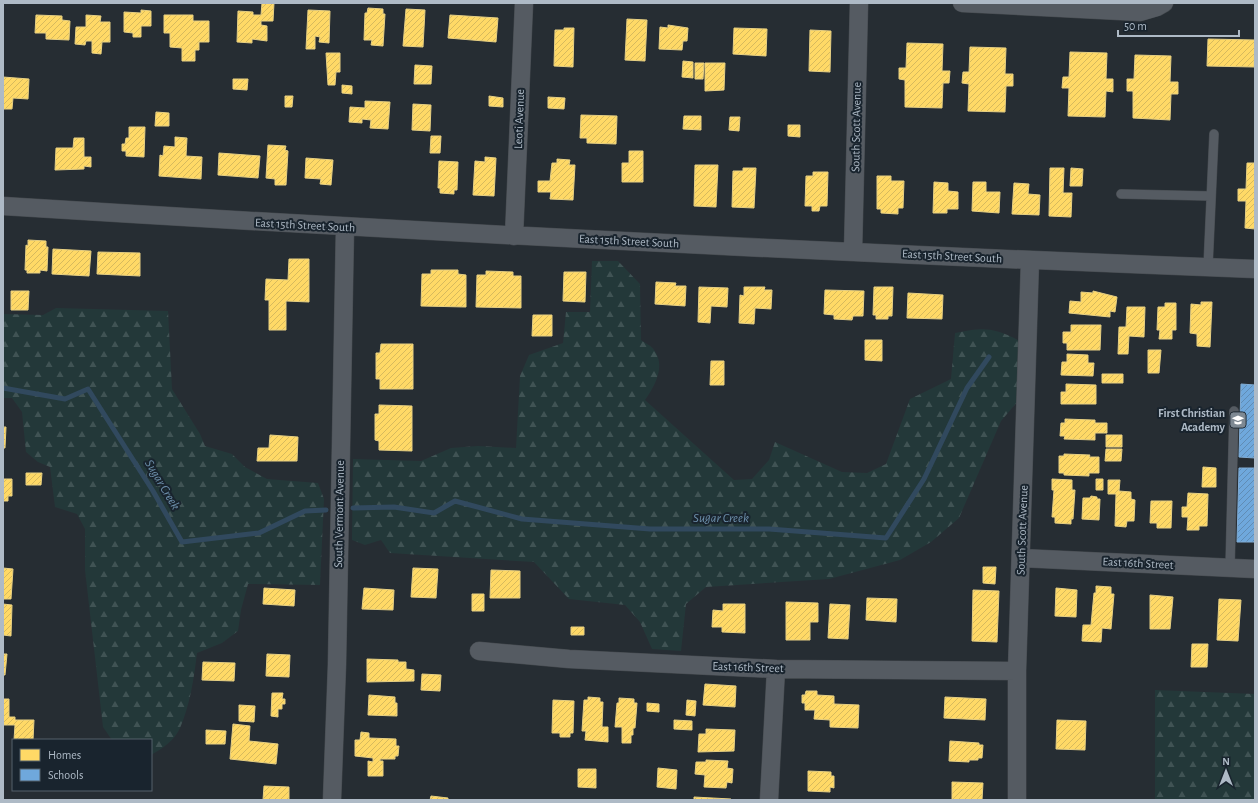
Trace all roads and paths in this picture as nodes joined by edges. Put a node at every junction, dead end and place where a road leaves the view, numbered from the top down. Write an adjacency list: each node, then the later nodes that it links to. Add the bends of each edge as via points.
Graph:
1 (524, 3): 10 (street, Leoti Avenue)
2 (859, 3): 11 (street, South Scott Avenue)
3 (962, 3): 4 (street, via 1140,12)
4 (1162, 4)
5 (1214, 134): 7 (lane)
6 (1121, 194): 7 (lane)
7 (1211, 196): 13 (lane)
8 (3, 206): 9 (street, East 15th Street South)
9 (345, 227): 10 (street, East 15th Street South); 22 (street, South Vermont Avenue)
10 (514, 236): 11 (street, East 15th Street South)
11 (853, 252): 12 (street, East 15th Street South)
12 (1030, 260): 13 (street, East 15th Street South); 16 (street, South Scott Avenue)
13 (1208, 267): 14 (street, East 15th Street South)
14 (1255, 269)
15 (1234, 411): 17 (lane)
16 (1021, 558): 17 (street, East 16th Street); 21 (street, South Scott Avenue)
17 (1230, 568): 18 (street, East 16th Street)
18 (1255, 569)
19 (479, 651): 20 (street, East 16th Street, via 569,659)
20 (776, 669): 21 (street, East 16th Street); 23 (street)
21 (1017, 671): 24 (street, South Scott Avenue)
22 (332, 800)
23 (769, 800)
24 (1017, 800)

